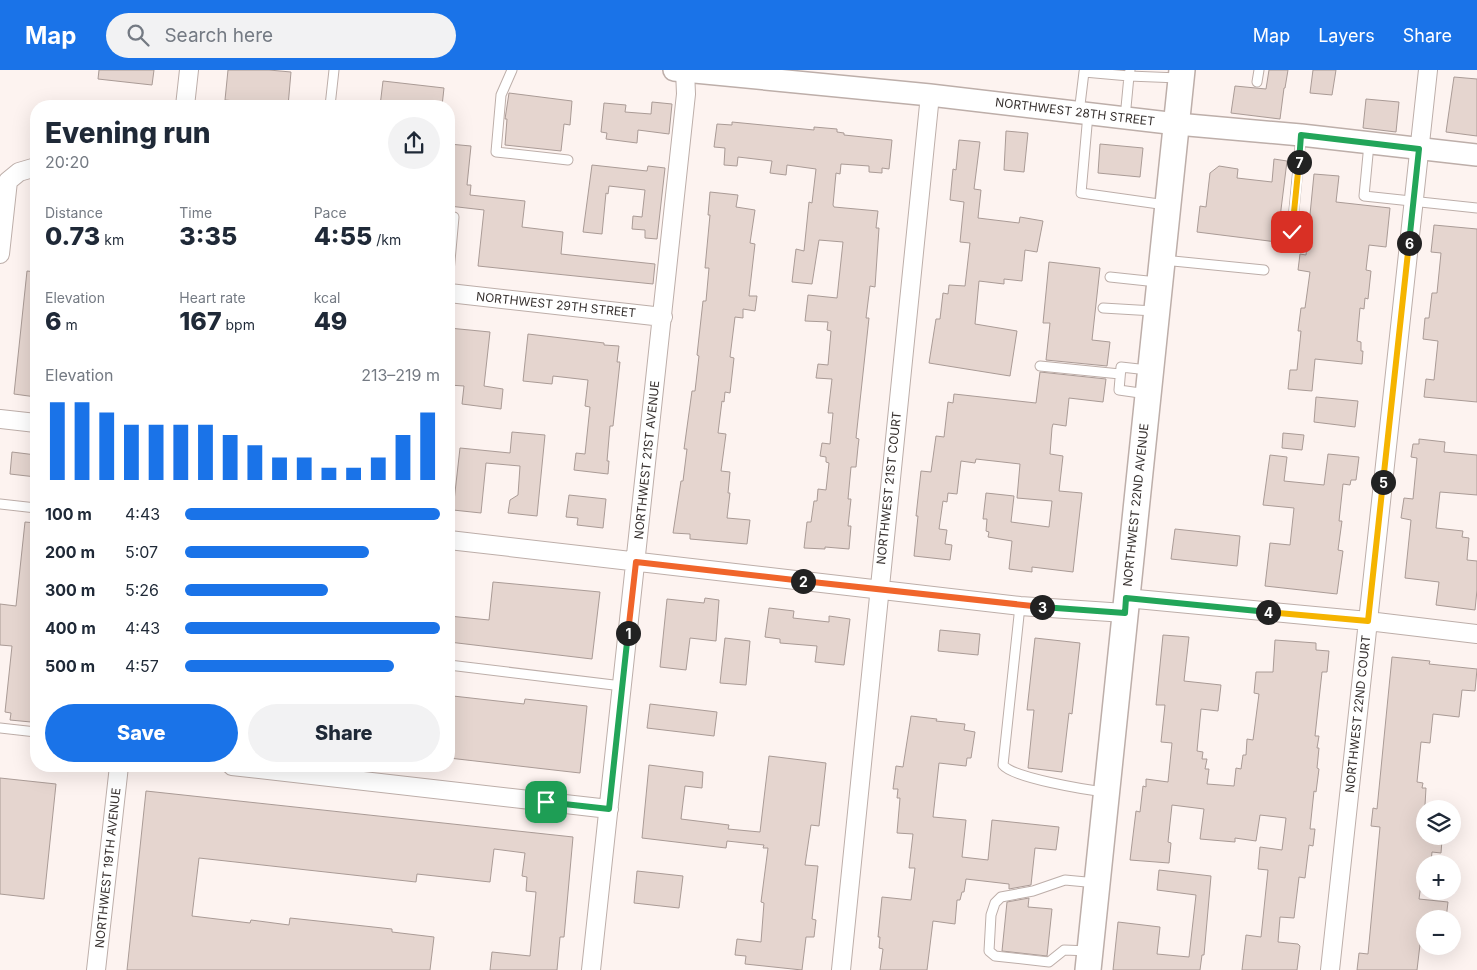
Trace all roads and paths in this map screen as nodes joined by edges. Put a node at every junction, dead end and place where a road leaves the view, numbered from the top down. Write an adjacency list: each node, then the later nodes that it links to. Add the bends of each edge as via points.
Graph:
1 (189, 70): 14 (street)
2 (334, 70): 15 (lane)
3 (512, 70): 23 (lane, via 501,95 496,152)
4 (681, 70): 13 (street, NORTHWEST 28TH STREET); 36 (street, NORTHWEST 21ST AVENUE, via 686,94)
5 (1259, 70): 12 (lane)
6 (1428, 70): 21 (street, NORTHWEST 22ND COURT)
7 (1084, 71): 8 (lane); 16 (lane)
8 (1120, 73): 9 (lane)
9 (1130, 73): 10 (lane); 17 (lane)
10 (1155, 74): 11 (lane)
11 (1182, 74): 18 (main road, NORTHWEST 22ND AVENUE)
12 (1257, 82)
13 (930, 95): 16 (street, NORTHWEST 28TH STREET); 47 (street, NORTHWEST 21ST COURT)
14 (186, 100)
15 (331, 100)
16 (1084, 113): 17 (street, NORTHWEST 28TH STREET); 26 (lane, via 1081,193)
17 (1125, 118): 18 (street, NORTHWEST 28TH STREET)
18 (1177, 124): 19 (street, NORTHWEST 28TH STREET); 26 (main road, NORTHWEST 22ND AVENUE)
19 (1301, 135): 20 (street, NORTHWEST 28TH STREET); 28 (lane)
20 (1369, 143): 21 (street, NORTHWEST 28TH STREET); 25 (lane, via 1364,196)
21 (1419, 149): 22 (street, NORTHWEST 28TH STREET); 25 (street, NORTHWEST 22ND COURT)
22 (1477, 155)
23 (568, 160)
24 (30, 169): 29 (street, via 8,181)
25 (1413, 202): 27 (lane); 50 (street, NORTHWEST 22ND COURT)
26 (1168, 206): 31 (main road, NORTHWEST 22ND AVENUE)
27 (1477, 208)
28 (1292, 232)
29 (0, 254)
30 (1264, 270): 31 (lane)
31 (1161, 271): 32 (lane); 35 (main road, NORTHWEST 22ND AVENUE)
32 (1110, 277)
33 (455, 294): 36 (street, NORTHWEST 29TH STREET)
34 (1103, 308): 35 (lane)
35 (1157, 311): 38 (main road, NORTHWEST 22ND AVENUE)
36 (663, 318): 46 (street, NORTHWEST 21ST AVENUE)
37 (1040, 366): 39 (lane)
38 (1151, 370): 39 (lane, via 1121,367); 40 (main road, NORTHWEST 22ND AVENUE)
39 (1120, 374): 40 (lane, via 1119,390)
40 (1148, 394): 49 (main road, NORTHWEST 22ND AVENUE)
41 (0, 419): 42 (street)
42 (30, 422)
43 (0, 504): 44 (lane)
44 (30, 507)
45 (455, 541): 46 (street)
46 (636, 562): 47 (street); 53 (street, NORTHWEST 21ST AVENUE)
47 (879, 590): 48 (street); 64 (street, NORTHWEST 21ST COURT)
48 (1020, 606): 49 (street); 58 (lane, via 1003,765 1016,773)
49 (1126, 606): 50 (street); 58 (main road, NORTHWEST 22ND AVENUE)
50 (1368, 621): 51 (street); 65 (street, NORTHWEST 22ND COURT)
51 (1477, 634)
52 (455, 666): 53 (lane)
53 (622, 686): 59 (street, NORTHWEST 21ST AVENUE)
54 (0, 728): 55 (lane)
55 (30, 731)
56 (118, 772): 62 (street, NORTHWEST 19TH AVENUE)
57 (285, 772): 59 (street)
58 (1106, 792): 60 (main road, NORTHWEST 22ND AVENUE)
59 (609, 809): 63 (street, NORTHWEST 21ST AVENUE)
60 (1097, 883): 61 (main road, NORTHWEST 22ND AVENUE); 61 (lane, via 1065,880 1001,897 991,915 989,951 995,956 1049,962 1064,950)
61 (1089, 960)
62 (96, 970)
63 (591, 970)
64 (840, 970)
65 (1330, 970)

